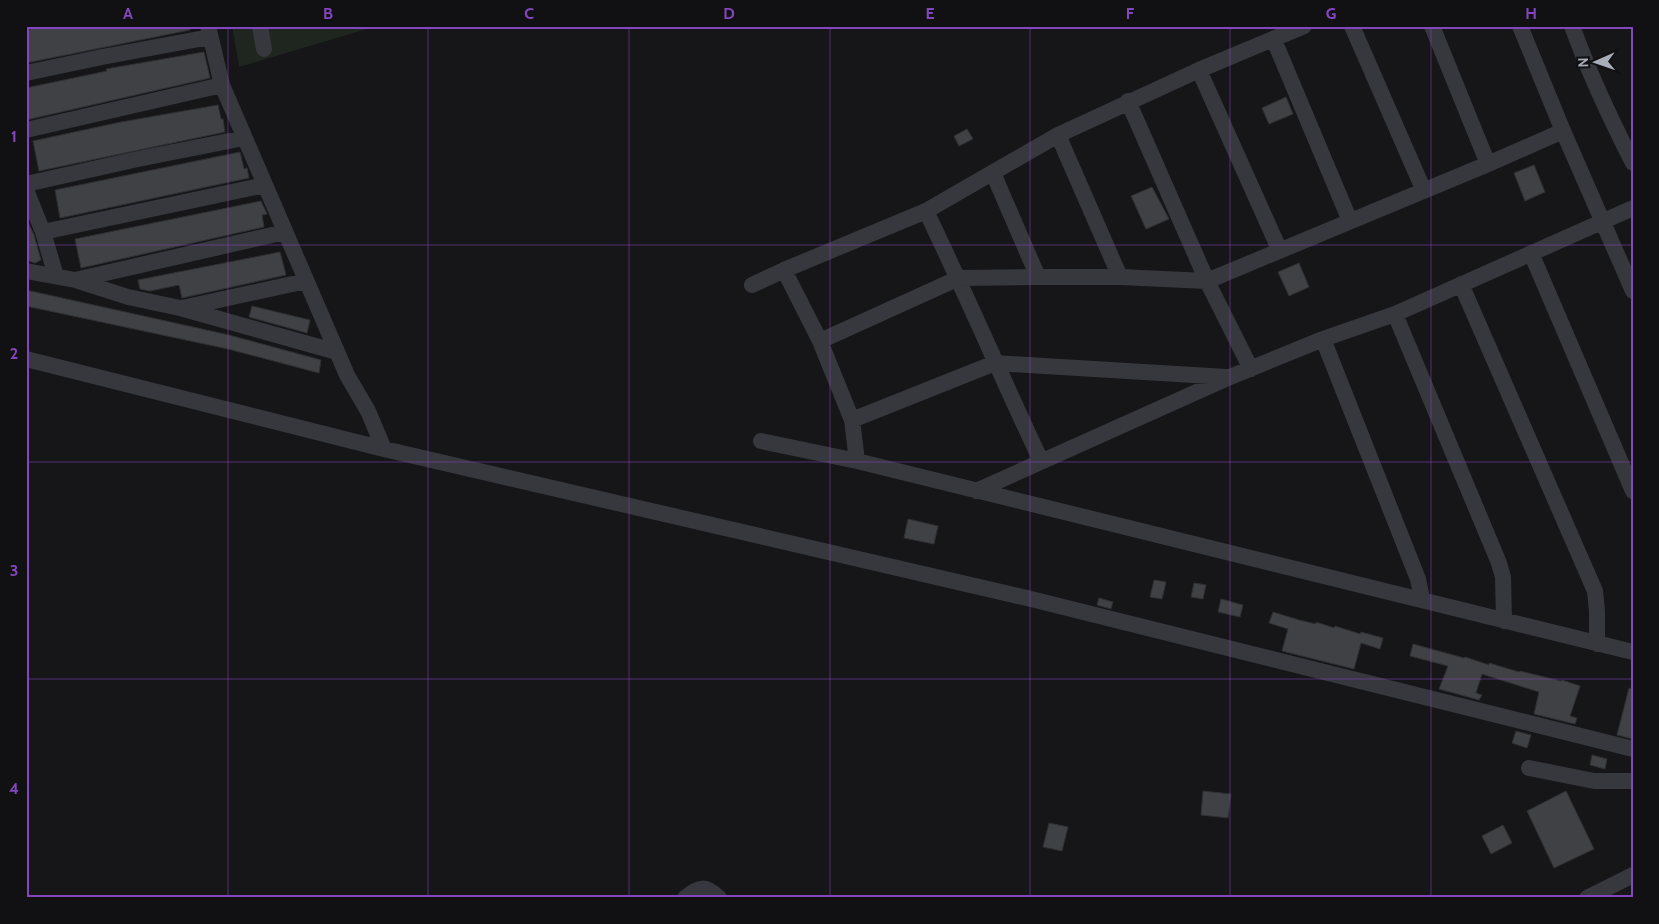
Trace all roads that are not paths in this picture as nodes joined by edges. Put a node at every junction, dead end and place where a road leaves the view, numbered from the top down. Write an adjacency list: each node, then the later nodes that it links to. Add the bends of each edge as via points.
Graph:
1 (260, 26): 9 (street)
2 (1304, 26): 8 (street)
3 (1352, 26): 24 (street)
4 (1432, 26): 19 (street)
5 (1520, 26): 15 (street)
6 (1572, 26): 18 (street, via 1606,111)
7 (209, 31): 11 (street); 12 (street)
8 (1274, 40): 10 (street); 27 (street)
9 (264, 49)
10 (1199, 70): 13 (street); 31 (street)
11 (26, 73)
12 (222, 85): 14 (street); 17 (street)
13 (1128, 101): 16 (street); 41 (street)
14 (26, 130)
15 (1563, 131): 19 (street); 28 (street)
16 (1058, 135): 20 (street); 38 (street)
17 (244, 138): 21 (street); 22 (street)
18 (1633, 163)
19 (1488, 164): 24 (street)
20 (993, 173): 26 (street); 36 (street)
21 (26, 184)
22 (265, 185): 29 (street); 30 (street)
23 (26, 190): 29 (street)
24 (1424, 191): 27 (street)
25 (1633, 208): 28 (street)
26 (926, 211): 33 (street); 37 (street)
27 (1350, 221): 31 (street)
28 (1602, 221): 32 (street); 44 (street)
29 (43, 232): 35 (street)
30 (285, 232): 39 (street); 40 (street)
31 (1280, 251): 41 (street)
32 (1531, 253): 42 (street); 60 (street)
33 (784, 270): 43 (street); 48 (street)
34 (26, 272): 35 (street)
35 (56, 276): 39 (street)
36 (1038, 277): 37 (street); 38 (street)
37 (959, 278): 48 (street); 51 (street)
38 (1120, 278): 41 (street)
39 (75, 280): 45 (street, via 128,297)
40 (306, 281): 45 (street); 49 (street)
41 (1207, 282): 52 (street)
42 (1461, 284): 46 (street); 63 (street, via 1595,591)
43 (752, 285)
44 (1633, 291)
45 (180, 308): 49 (street)
46 (1395, 314): 47 (street); 62 (street, via 1499,563 1503,577)
47 (1323, 339): 52 (street); 61 (street, via 1418,579)
48 (820, 341): 54 (street)
49 (337, 352): 56 (street)
50 (26, 359): 56 (street)
51 (995, 363): 53 (street); 54 (street); 58 (street)
52 (1252, 369): 53 (street)
53 (1230, 377): 58 (street)
54 (852, 420): 57 (street)
55 (761, 441): 57 (street)
56 (384, 449): 65 (street, via 1028,598)
57 (857, 461): 59 (street)
58 (1041, 461): 59 (street)
59 (976, 491): 61 (street)
60 (1633, 491)
61 (1422, 599): 62 (street)
62 (1504, 621): 63 (street)
63 (1597, 644): 64 (street)
64 (1633, 652)
65 (1633, 750)
66 (1529, 768): 67 (street, via 1594,781)
67 (1633, 781)
68 (1633, 875): 69 (street)
69 (1617, 891): 72 (street)
70 (691, 894): 71 (street, via 710,889)
71 (719, 898)
72 (1587, 898)

